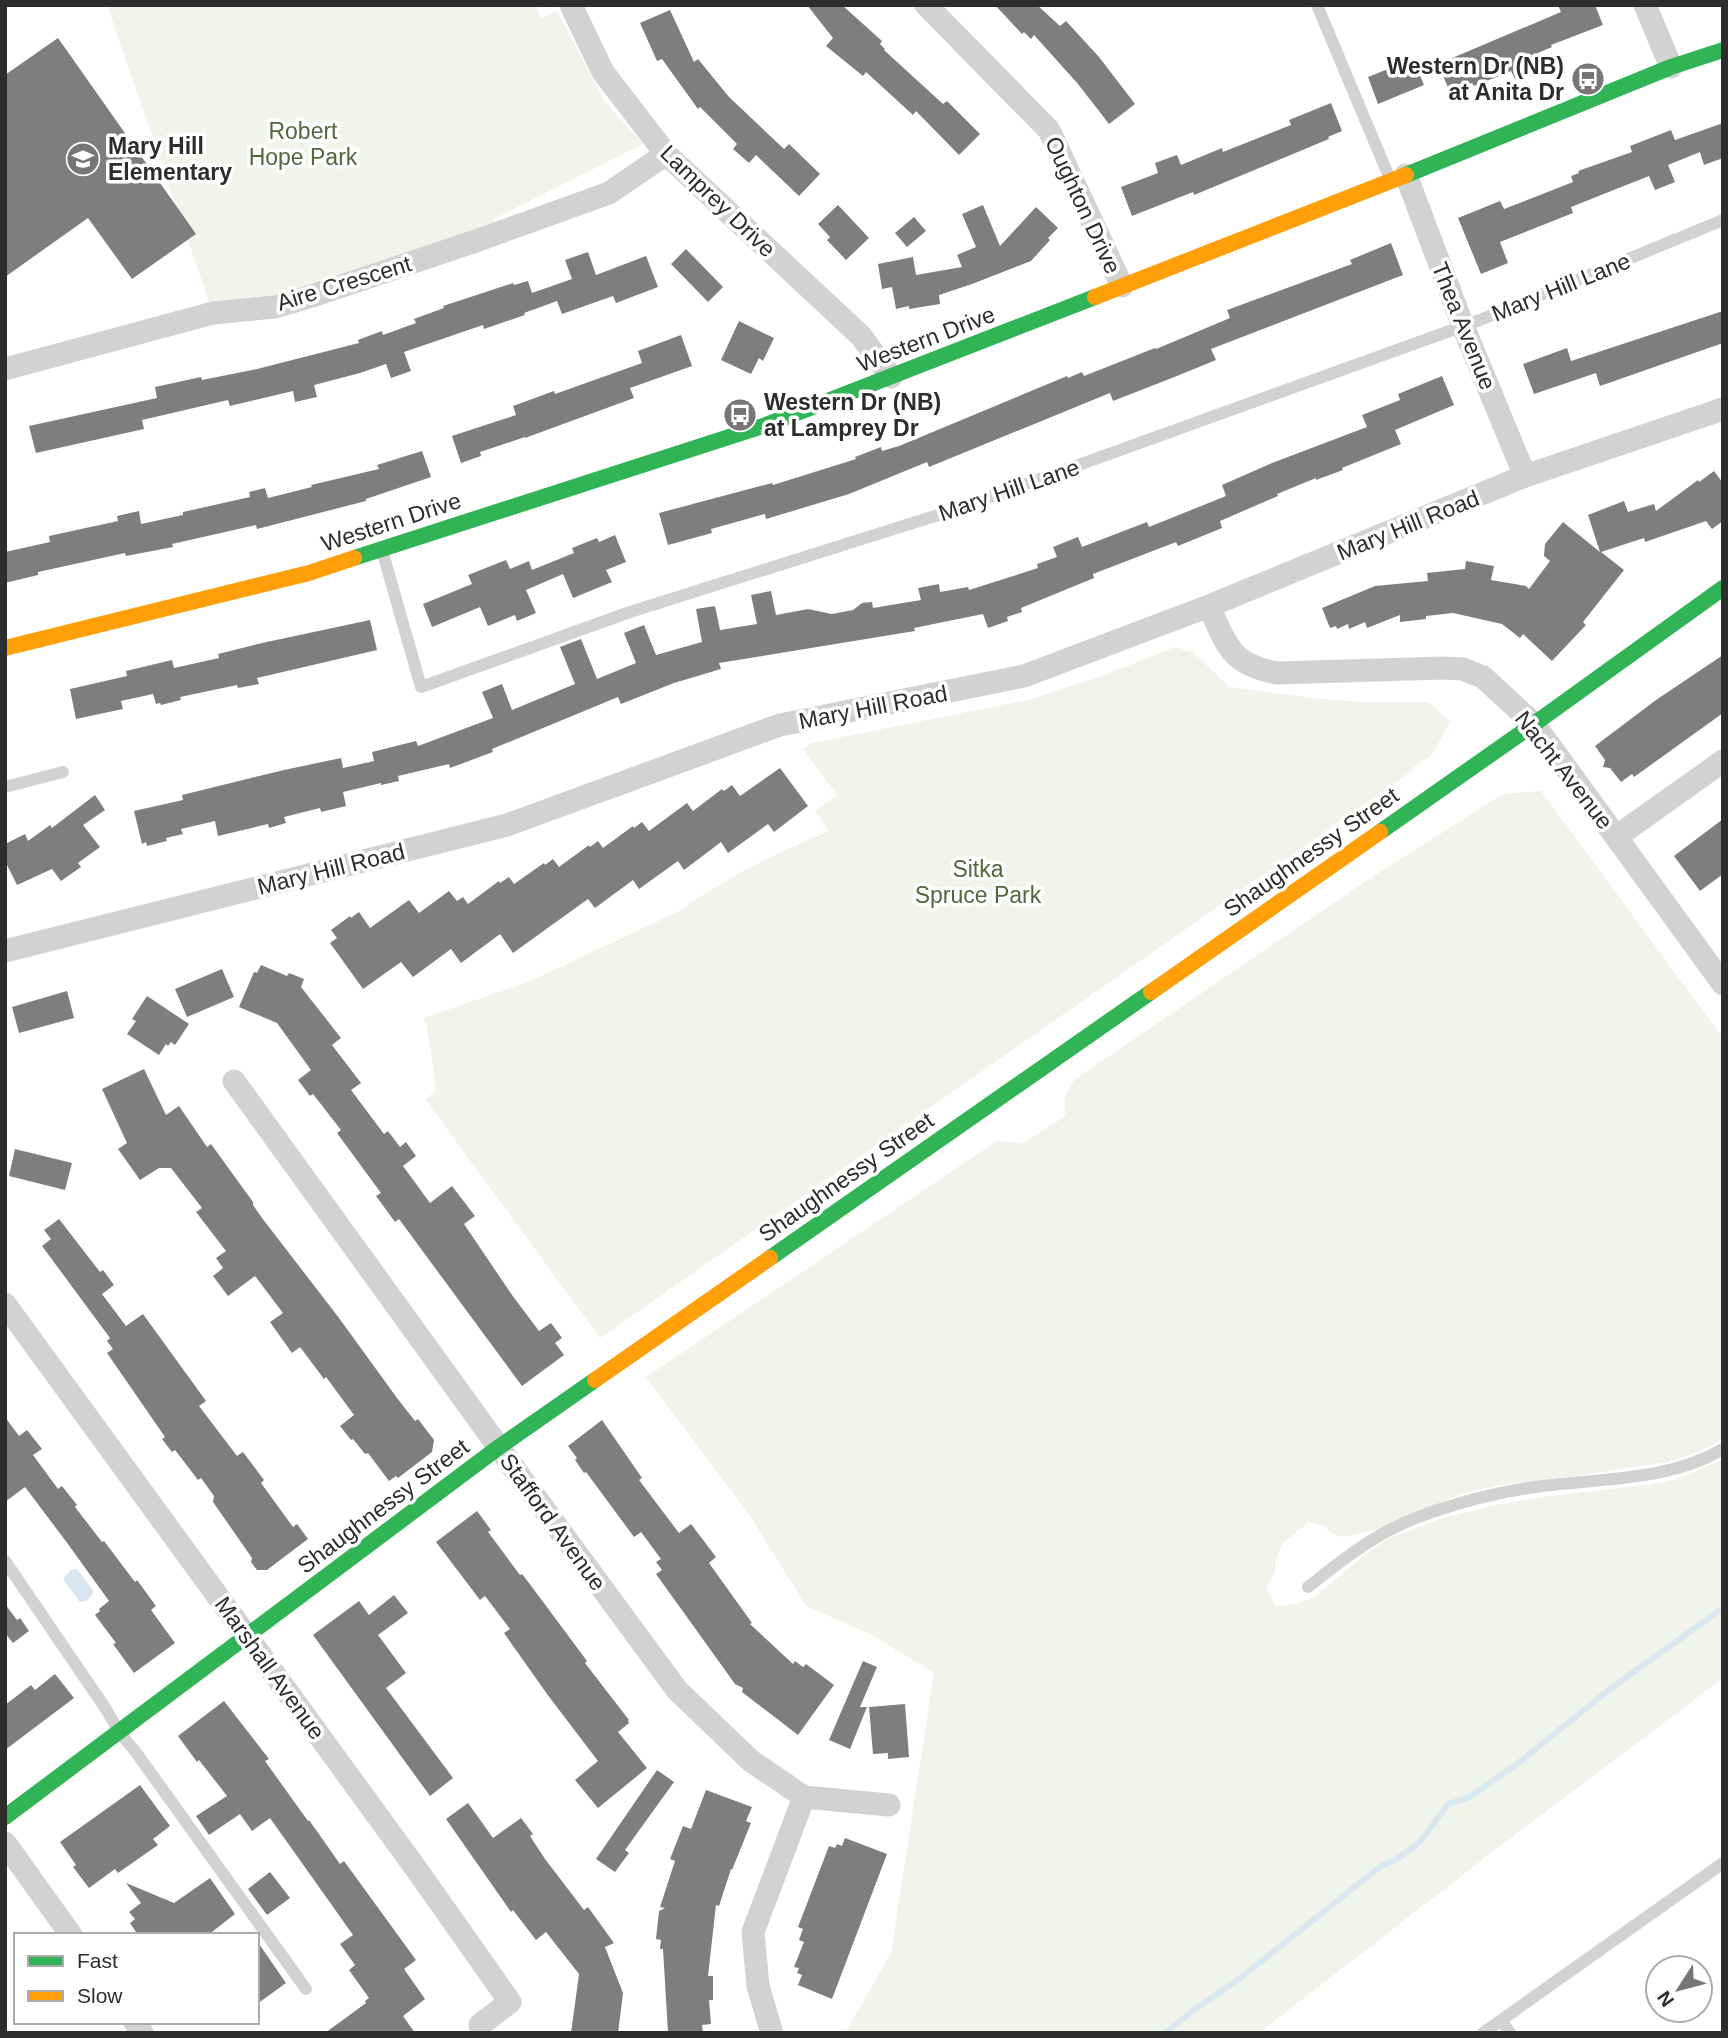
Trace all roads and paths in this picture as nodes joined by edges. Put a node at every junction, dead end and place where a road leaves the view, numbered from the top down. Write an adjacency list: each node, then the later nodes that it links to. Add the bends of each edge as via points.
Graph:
1 (571, 5): 7 (street, Lamprey Drive, via 603,72)
2 (926, 5): 10 (street, Oughton Drive, via 1049,130)
3 (1317, 5): 8 (lane)
4 (1645, 5): 6 (street)
5 (1723, 50): 6 (main road, Western Drive)
6 (1671, 67): 8 (main road, Western Drive)
7 (666, 154): 12 (street, Aire Crescent, via 609,193 312,296 275,307 213,313); 13 (street, Lamprey Drive, via 861,336)
8 (1398, 178): 10 (main road, Western Drive); 11 (street, Thea Avenue)
9 (1723, 220): 11 (lane, Mary Hill Lane)
10 (1122, 286): 13 (main road, Western Drive)
11 (1464, 326): 15 (street, Thea Avenue); 16 (lane, Mary Hill Lane, via 954,510 630,612 421,687)
12 (5, 369)
13 (891, 377): 16 (main road, Western Drive, via 766,425)
14 (1723, 408): 15 (street, Mary Hill Road)
15 (1525, 476): 18 (street, Mary Hill Road)
16 (382, 549): 19 (main road, Western Drive, via 309,573)
17 (1723, 587): 20 (main road, Shaughnessy Street)
18 (1209, 606): 20 (street, Nacht Avenue, via 1232,652 1258,669 1277,673 1463,669 1483,677); 25 (street, Mary Hill Road, via 1024,676 780,725 507,825)
19 (5, 648)
20 (1534, 724): 24 (street, Nacht Avenue); 29 (main road, Shaughnessy Street)
21 (1723, 761): 24 (street)
22 (63, 772): 23 (lane)
23 (5, 787)
24 (1616, 837): 26 (street, Nacht Avenue)
25 (5, 951)
26 (1723, 984)
27 (234, 1081): 29 (street, Stafford Avenue)
28 (5, 1304): 33 (street, Marshall Avenue)
29 (499, 1447): 33 (main road, Shaughnessy Street); 35 (street, Stafford Avenue, via 677,1690 751,1761)
30 (1723, 1449): 32 (lane, via 1660,1472 1535,1487 1448,1507 1384,1533)
31 (5, 1561): 34 (lane)
32 (1308, 1587)
33 (247, 1636): 34 (main road, Shaughnessy Street); 43 (street, Marshall Avenue, via 510,2002)
34 (119, 1732): 37 (main road, Shaughnessy Street); 41 (lane)
35 (804, 1797): 36 (street, Stafford Avenue); 44 (street, via 753,1932 758,1986)
36 (889, 1805)
37 (5, 1817)
38 (5, 1843): 40 (street)
39 (1723, 1863): 42 (lane)
40 (70, 1933)
41 (306, 1989)
42 (1500, 2020): 45 (lane); 46 (lane)
43 (480, 2025)
44 (771, 2030)
45 (1483, 2033)
46 (1510, 2033)

